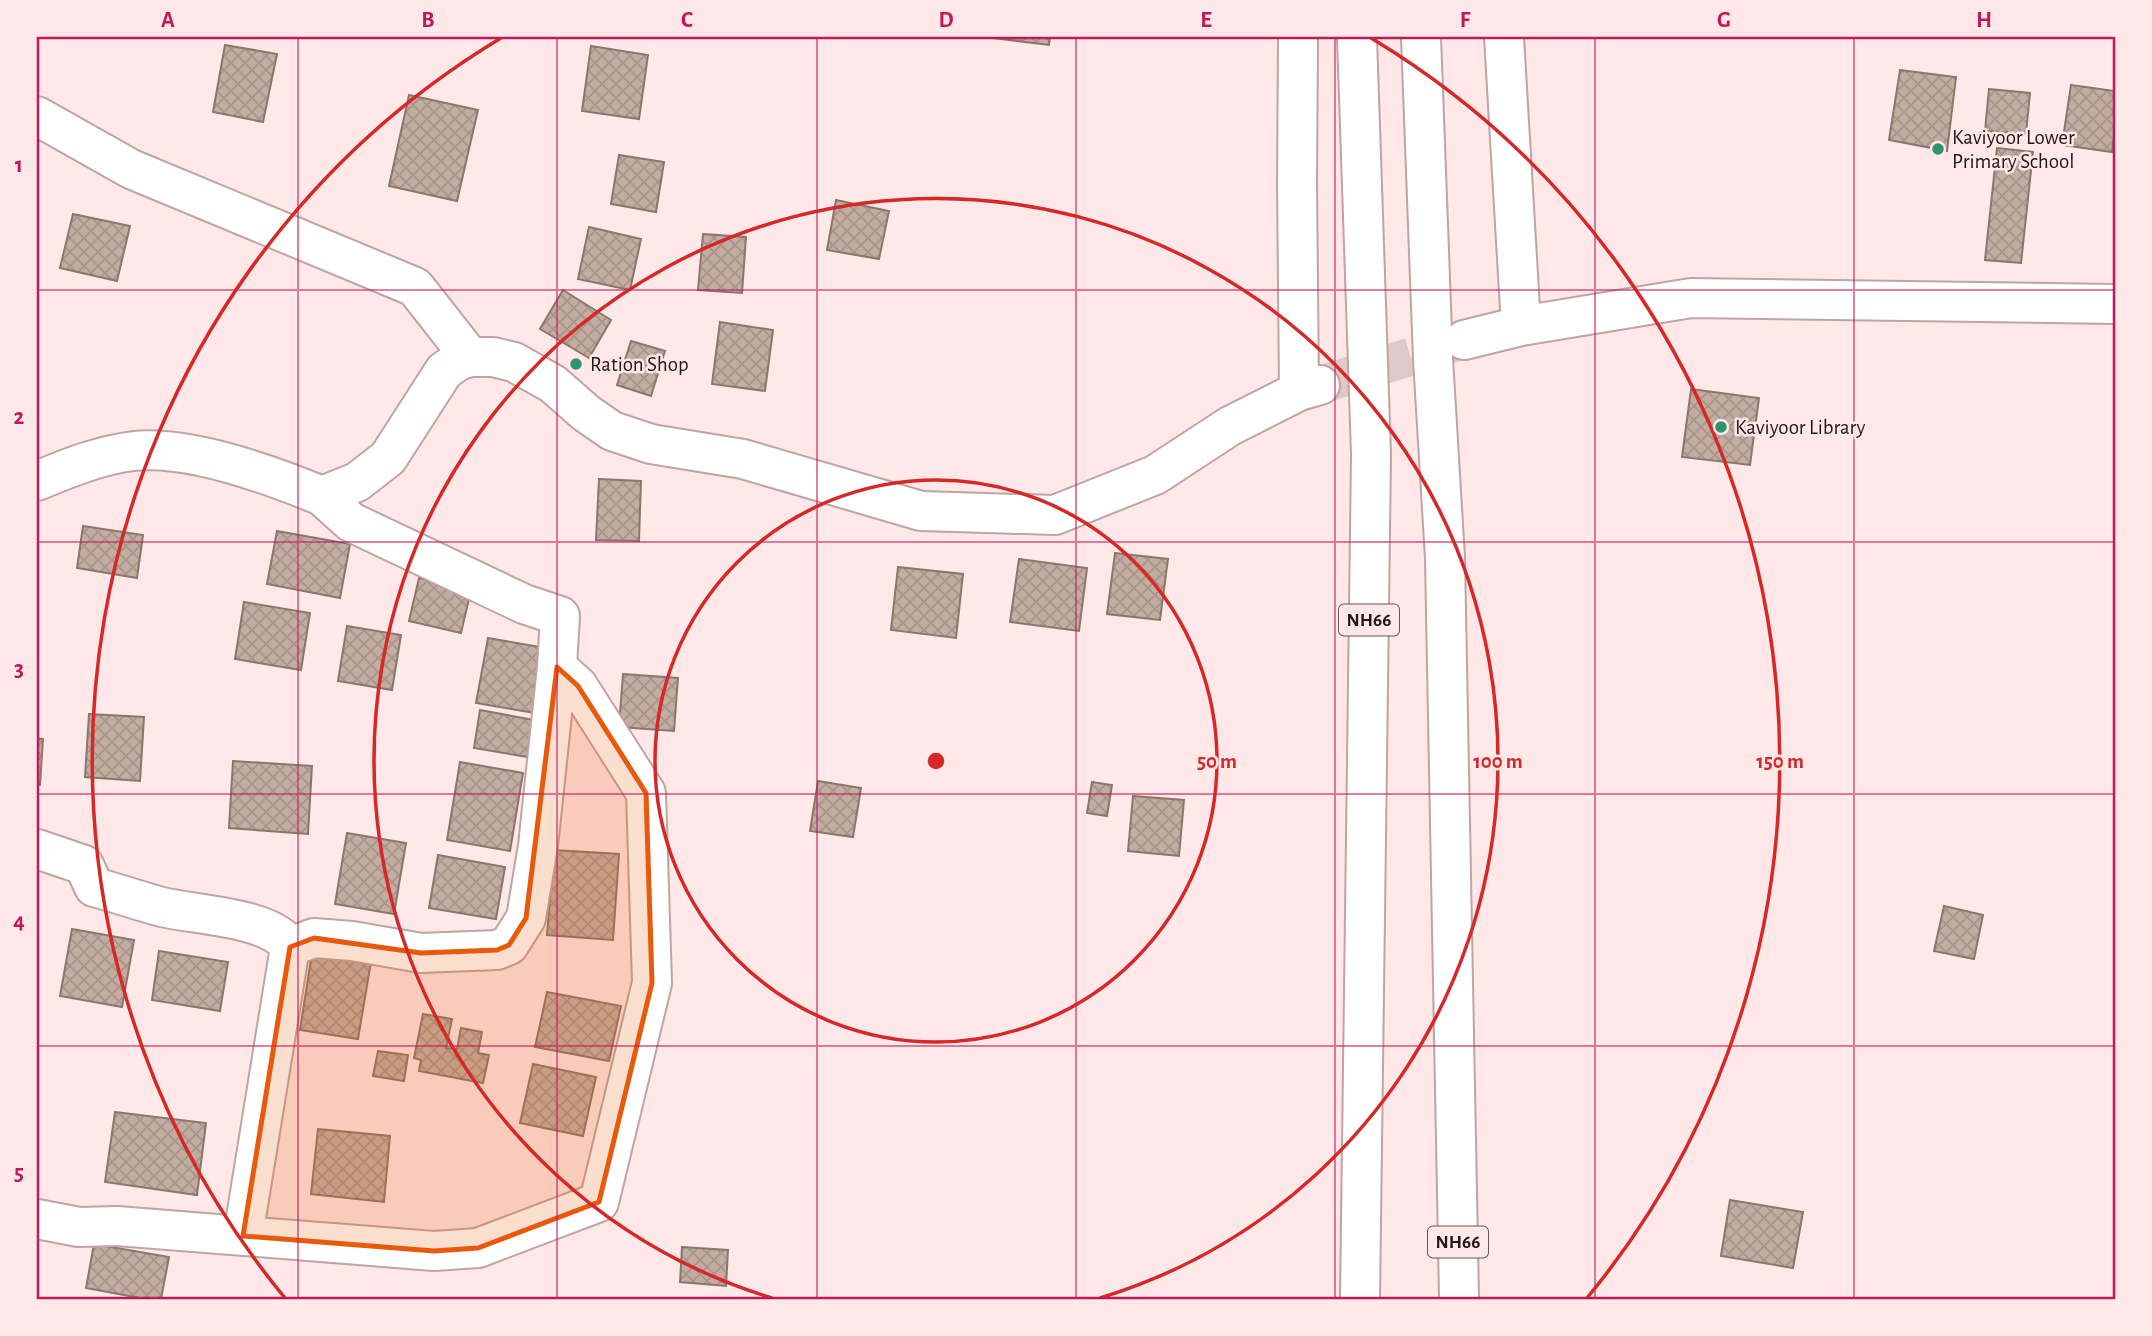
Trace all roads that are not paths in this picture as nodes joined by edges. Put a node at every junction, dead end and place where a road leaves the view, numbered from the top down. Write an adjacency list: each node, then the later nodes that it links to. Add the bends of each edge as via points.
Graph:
1 (1298, 37): 9 (main road, via 1297,183 1309,388 1230,426 1156,475 1055,515 921,510 743,459 651,444 612,431 554,384 514,362)
2 (1357, 37): 17 (main road, NH66, via 1371,454)
3 (1421, 37): 18 (main road, NH66, via 1444,558)
4 (1504, 37): 7 (main road)
5 (37, 116): 9 (main road, via 131,169 415,287)
6 (2115, 304): 7 (main road, via 1691,298)
7 (1521, 326): 8 (main road)
8 (1464, 340)
9 (470, 357): 11 (main road, via 444,371 388,457 357,482)
10 (37, 481): 11 (main road, via 84,462 135,451 184,452)
11 (322, 496): 12 (main road, via 351,522 559,616)
12 (557, 667): 14 (main road, via 526,918 509,945 497,950 421,953 314,938); 16 (main road, via 578,686 646,793 652,983 600,1202 478,1248 434,1251)
13 (37, 849): 14 (main road, via 84,865 94,887 271,930)
14 (290, 947): 16 (main road)
15 (37, 1219): 16 (main road, via 79,1227)
16 (243, 1236)
17 (1360, 1299)
18 (1459, 1299)

